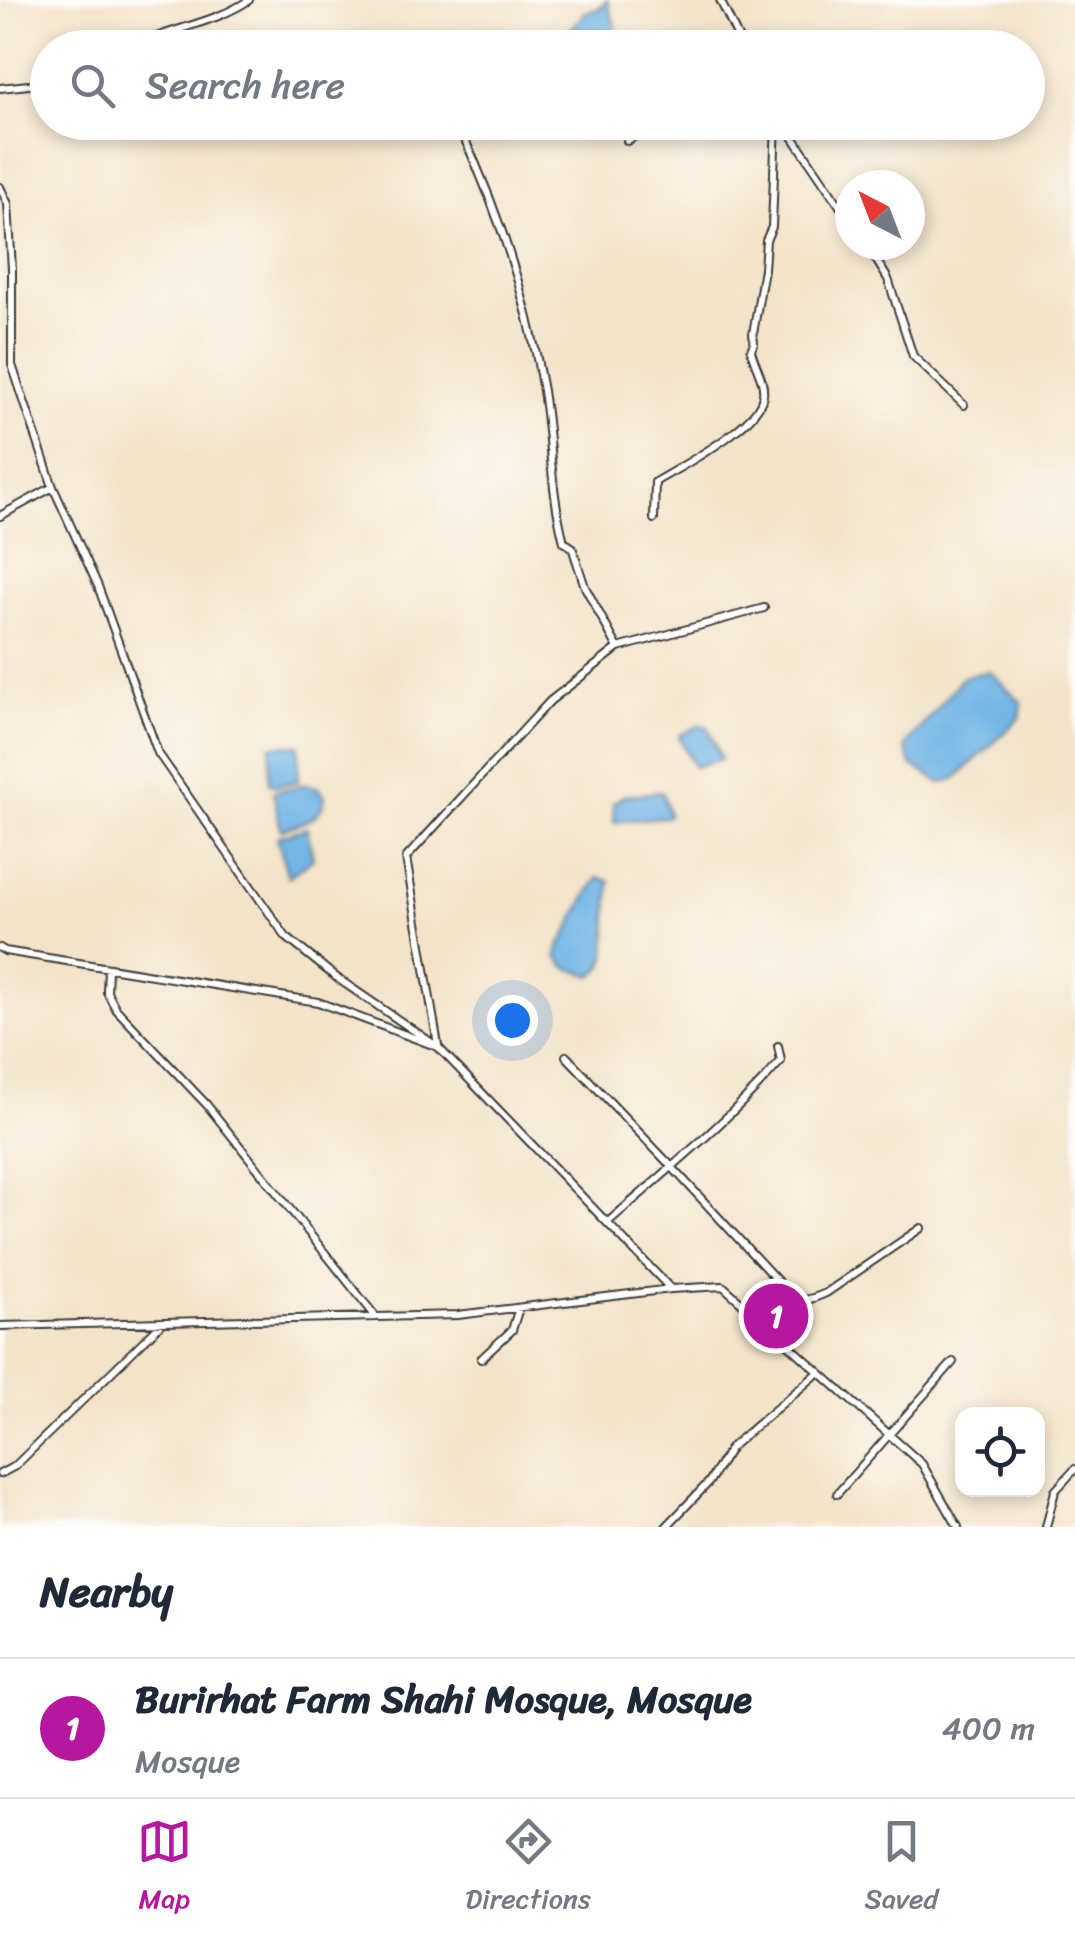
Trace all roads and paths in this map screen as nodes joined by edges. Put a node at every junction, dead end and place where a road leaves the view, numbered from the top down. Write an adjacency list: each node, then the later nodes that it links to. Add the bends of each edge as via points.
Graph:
1 (249, 0): 3 (street)
2 (720, 0): 4 (street)
3 (177, 30)
4 (734, 30)
5 (30, 85): 6 (street)
6 (0, 88)
7 (465, 140): 18 (street, via 529,320 564,542)
8 (779, 140): 16 (street, via 751,350 764,390 761,406 739,430 655,482)
9 (793, 140): 11 (street)
10 (0, 187): 14 (street, via 8,204 12,365)
11 (835, 200)
12 (876, 260): 13 (street, via 913,356)
13 (964, 405)
14 (53, 487): 15 (street); 21 (street, via 98,586 158,753 286,937)
15 (0, 516)
16 (654, 519)
17 (764, 608): 18 (street)
18 (618, 648): 21 (street, via 550,701 406,858)
19 (0, 948): 20 (street)
20 (108, 968): 21 (street, via 318,1002); 29 (street, via 107,992 116,1009 207,1105)
21 (438, 1046): 25 (street)
22 (778, 1046): 24 (street, via 781,1061)
23 (566, 1056): 24 (street)
24 (672, 1167): 25 (street); 26 (street, via 800,1300 826,1293)
25 (608, 1222): 27 (street)
26 (922, 1228)
27 (670, 1289): 28 (street); 34 (street, via 723,1286)
28 (519, 1308): 29 (street); 32 (street, via 512,1330)
29 (376, 1317): 30 (street)
30 (164, 1322): 31 (street); 37 (street)
31 (0, 1326)
32 (481, 1360)
33 (953, 1362): 35 (street)
34 (818, 1373): 35 (street); 39 (street, via 731,1447)
35 (889, 1433): 38 (street); 40 (street, via 922,1464)
36 (1075, 1470): 41 (street, via 1055,1491)
37 (0, 1474)
38 (837, 1494)
39 (666, 1527)
40 (958, 1527)
41 (1046, 1527)

